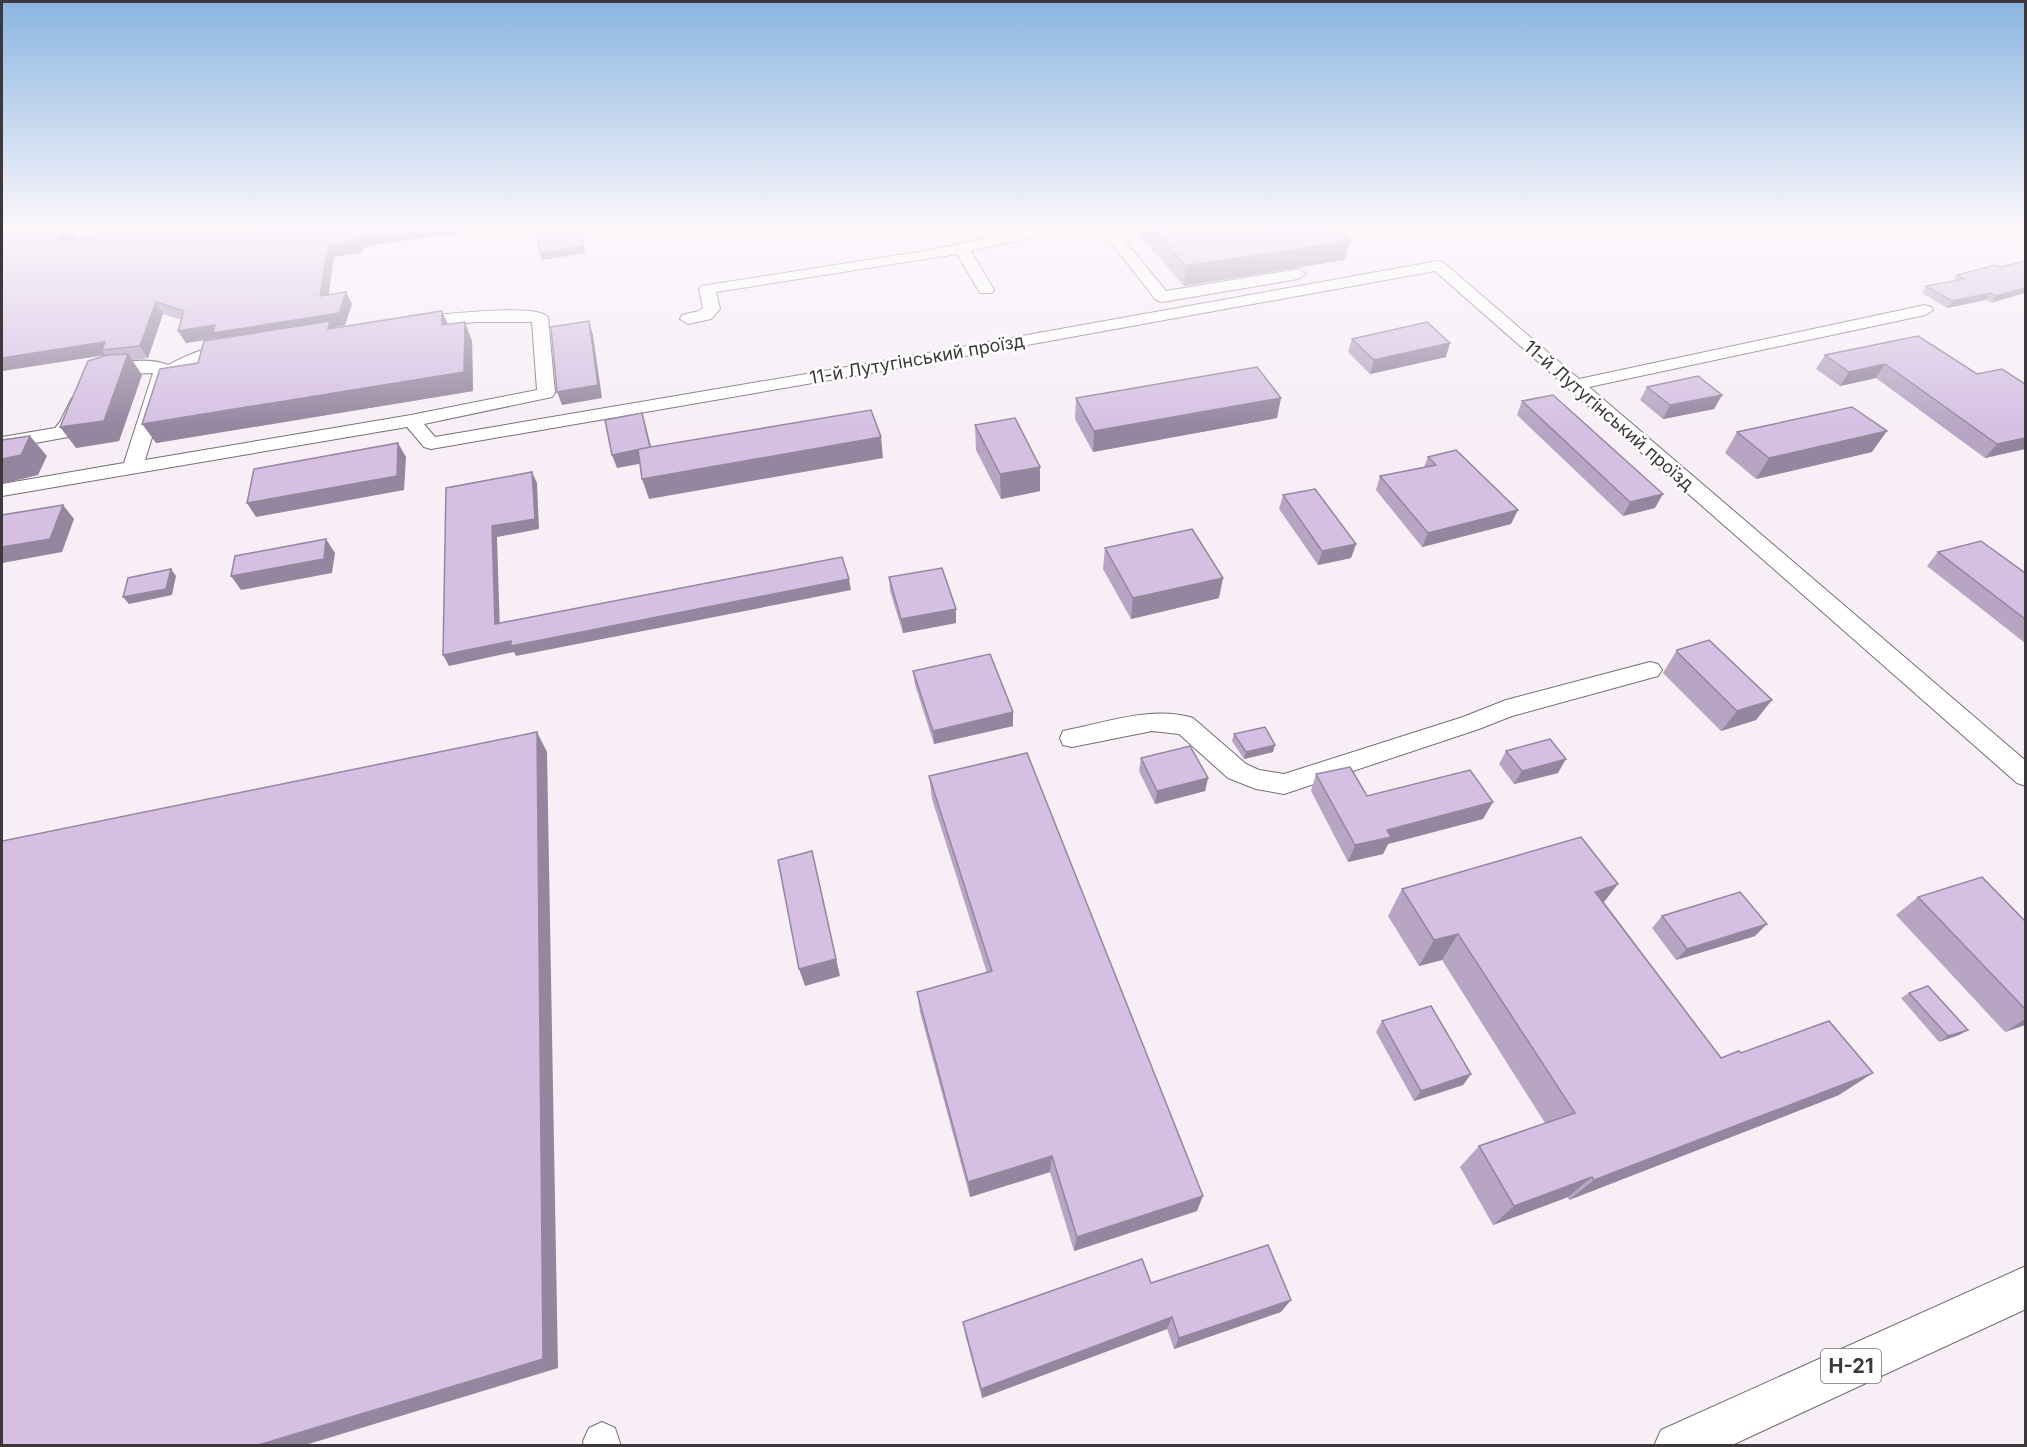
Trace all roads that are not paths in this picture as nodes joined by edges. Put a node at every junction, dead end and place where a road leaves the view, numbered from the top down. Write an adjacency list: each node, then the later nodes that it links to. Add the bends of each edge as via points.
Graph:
1 (708, 294): 7 (lane, via 712,309)
2 (1159, 294): 3 (lane, via 1162,297)
3 (1183, 294)
4 (1283, 294): 12 (lane, 11-й Лутугінський проїзд, via 431,443)
5 (1470, 294): 11 (lane, 11-й Лутугінський проїзд)
6 (1925, 310): 11 (lane)
7 (688, 319)
8 (398, 325): 12 (lane, via 480,315 540,316 546,393)
9 (245, 349): 10 (lane, via 198,356)
10 (162, 376): 13 (lane, via 161,368 152,366 98,372 86,381 69,424 61,433); 14 (lane)
11 (1575, 385): 18 (lane, 11-й Лутугінський проїзд)
12 (411, 420): 14 (lane)
13 (2, 443)
14 (132, 469): 15 (lane)
15 (2, 490)
16 (1650, 670): 17 (lane, via 1506,709 1284,784 1237,771 1185,725 1152,722)
17 (1072, 738)
18 (2025, 776)
19 (2025, 1287): 20 (main road, Н-21)
20 (1677, 1446)

